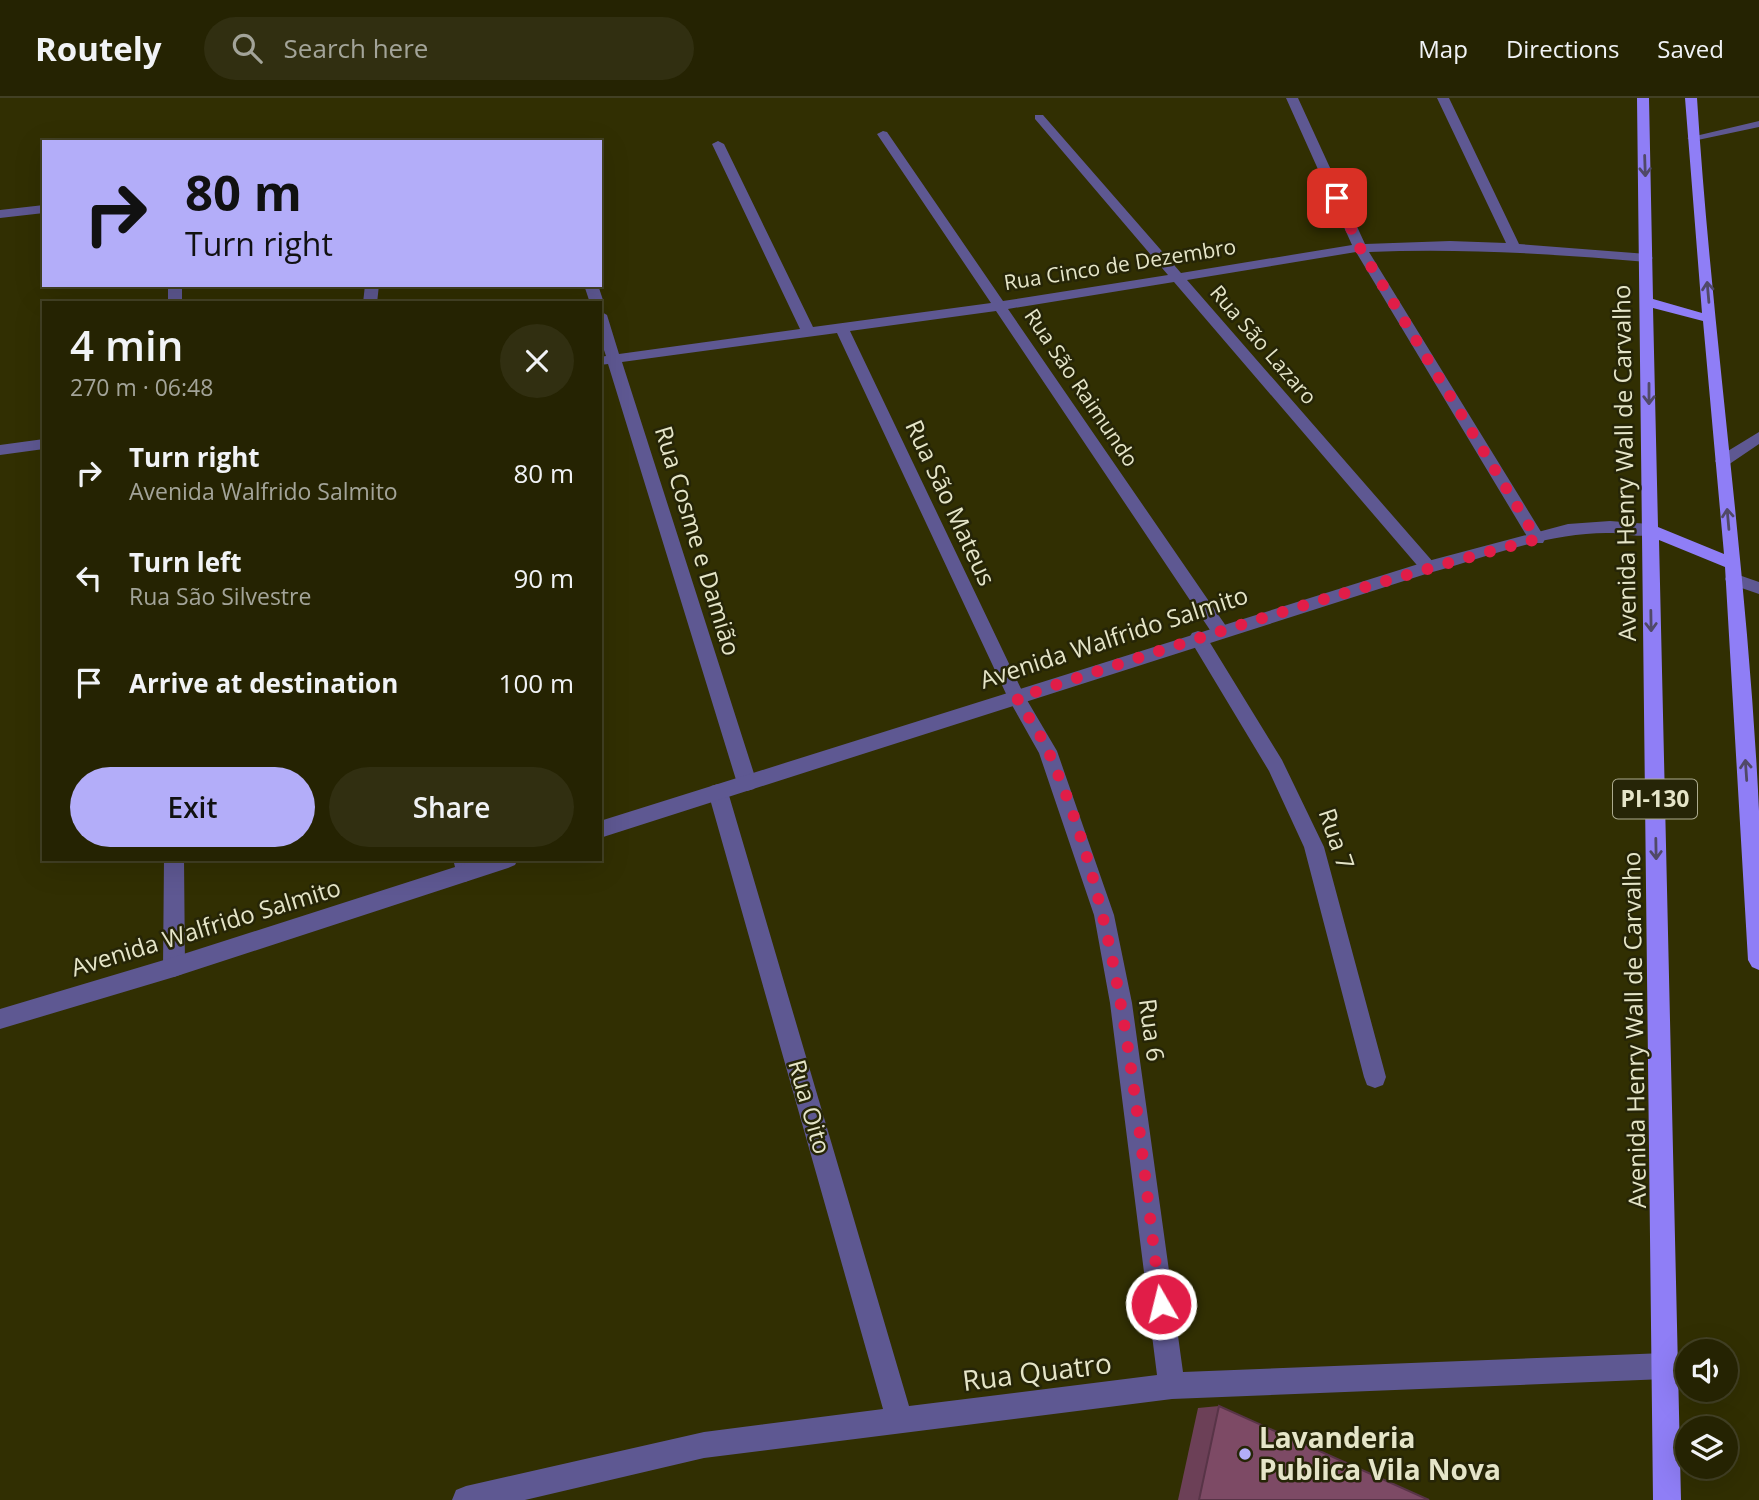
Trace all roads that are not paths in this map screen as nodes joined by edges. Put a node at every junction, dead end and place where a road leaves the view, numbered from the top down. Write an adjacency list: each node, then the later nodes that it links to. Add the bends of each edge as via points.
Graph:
1 (1292, 98): 13 (street)
2 (1443, 98): 12 (street)
3 (1643, 98): 14 (main road, Avenida Henry Wall de Carvalho / PI-130, one-way to 14)
4 (1691, 98): 8 (main road)
5 (1040, 117): 15 (street, Rua São Lazaro)
6 (1759, 124): 8 (street)
7 (883, 134): 17 (street, Rua São Raimundo)
8 (1693, 138): 18 (main road, one-way to 8)
9 (718, 144): 21 (street)
10 (42, 209): 11 (street)
11 (0, 214)
12 (1514, 247): 13 (street, Rua Cinco de Dezembro); 14 (street, Rua Cinco de Dezembro)
13 (1360, 248): 15 (street, Rua Cinco de Dezembro); 28 (street)
14 (1647, 257): 16 (main road, Avenida Henry Wall de Carvalho / PI-130)
15 (1177, 277): 17 (street, Rua Cinco de Dezembro); 29 (street, Rua São Lazaro)
16 (1648, 302): 18 (main road); 27 (main road, Avenida Henry Wall de Carvalho / PI-130, one-way to 27)
17 (1000, 306): 19 (street, Rua Cinco de Dezembro); 32 (street, Rua São Raimundo)
18 (1710, 319): 26 (main road)
19 (842, 327): 21 (street, Rua Cinco de Dezembro); 34 (street, Rua São Mateus)
20 (602, 328): 22 (street, Rua Cosme e Damião)
21 (808, 331): 22 (street, Rua Cinco de Dezembro)
22 (607, 360): 35 (street, Rua Cosme e Damião)
23 (1759, 437): 26 (street)
24 (42, 444): 25 (street)
25 (0, 450)
26 (1723, 461): 30 (main road, one-way to 26)
27 (1649, 530): 28 (street, Avenida Walfrido Salmito, via 1590,527); 30 (main road); 45 (main road, Avenida Henry Wall de Carvalho / PI-130, one-way to 45)
28 (1537, 539): 29 (street, Avenida Walfrido Salmito)
29 (1428, 567): 32 (street, Avenida Walfrido Salmito)
30 (1733, 571): 31 (street); 41 (main road, one-way to 30)
31 (1759, 588)
32 (1220, 631): 33 (street, Avenida Walfrido Salmito)
33 (1198, 638): 34 (street, Avenida Walfrido Salmito); 44 (street, Rua 7, via 1273,758 1301,814 1314,847)
34 (1017, 698): 35 (street, Avenida Walfrido Salmito); 46 (street, Rua 6, via 1048,751 1104,915 1121,1003)
35 (747, 783): 36 (street, Avenida Walfrido Salmito)
36 (718, 792): 37 (street, Avenida Walfrido Salmito); 47 (street, Rua Oito)
37 (602, 829)
38 (174, 861): 42 (street)
39 (495, 861): 40 (street, Avenida Walfrido Salmito)
40 (464, 866): 42 (street, Avenida Walfrido Salmito)
41 (1759, 960)
42 (174, 967): 43 (street, Avenida Walfrido Salmito)
43 (0, 1019)
44 (1375, 1077)
45 (1665, 1366): 46 (street, Rua Quatro); 49 (main road, Avenida Henry Wall de Carvalho / PI-130)
46 (1172, 1386): 47 (street, Rua Quatro)
47 (900, 1421): 48 (street, Rua Quatro, via 704,1445)
48 (466, 1500)
49 (1667, 1500)

